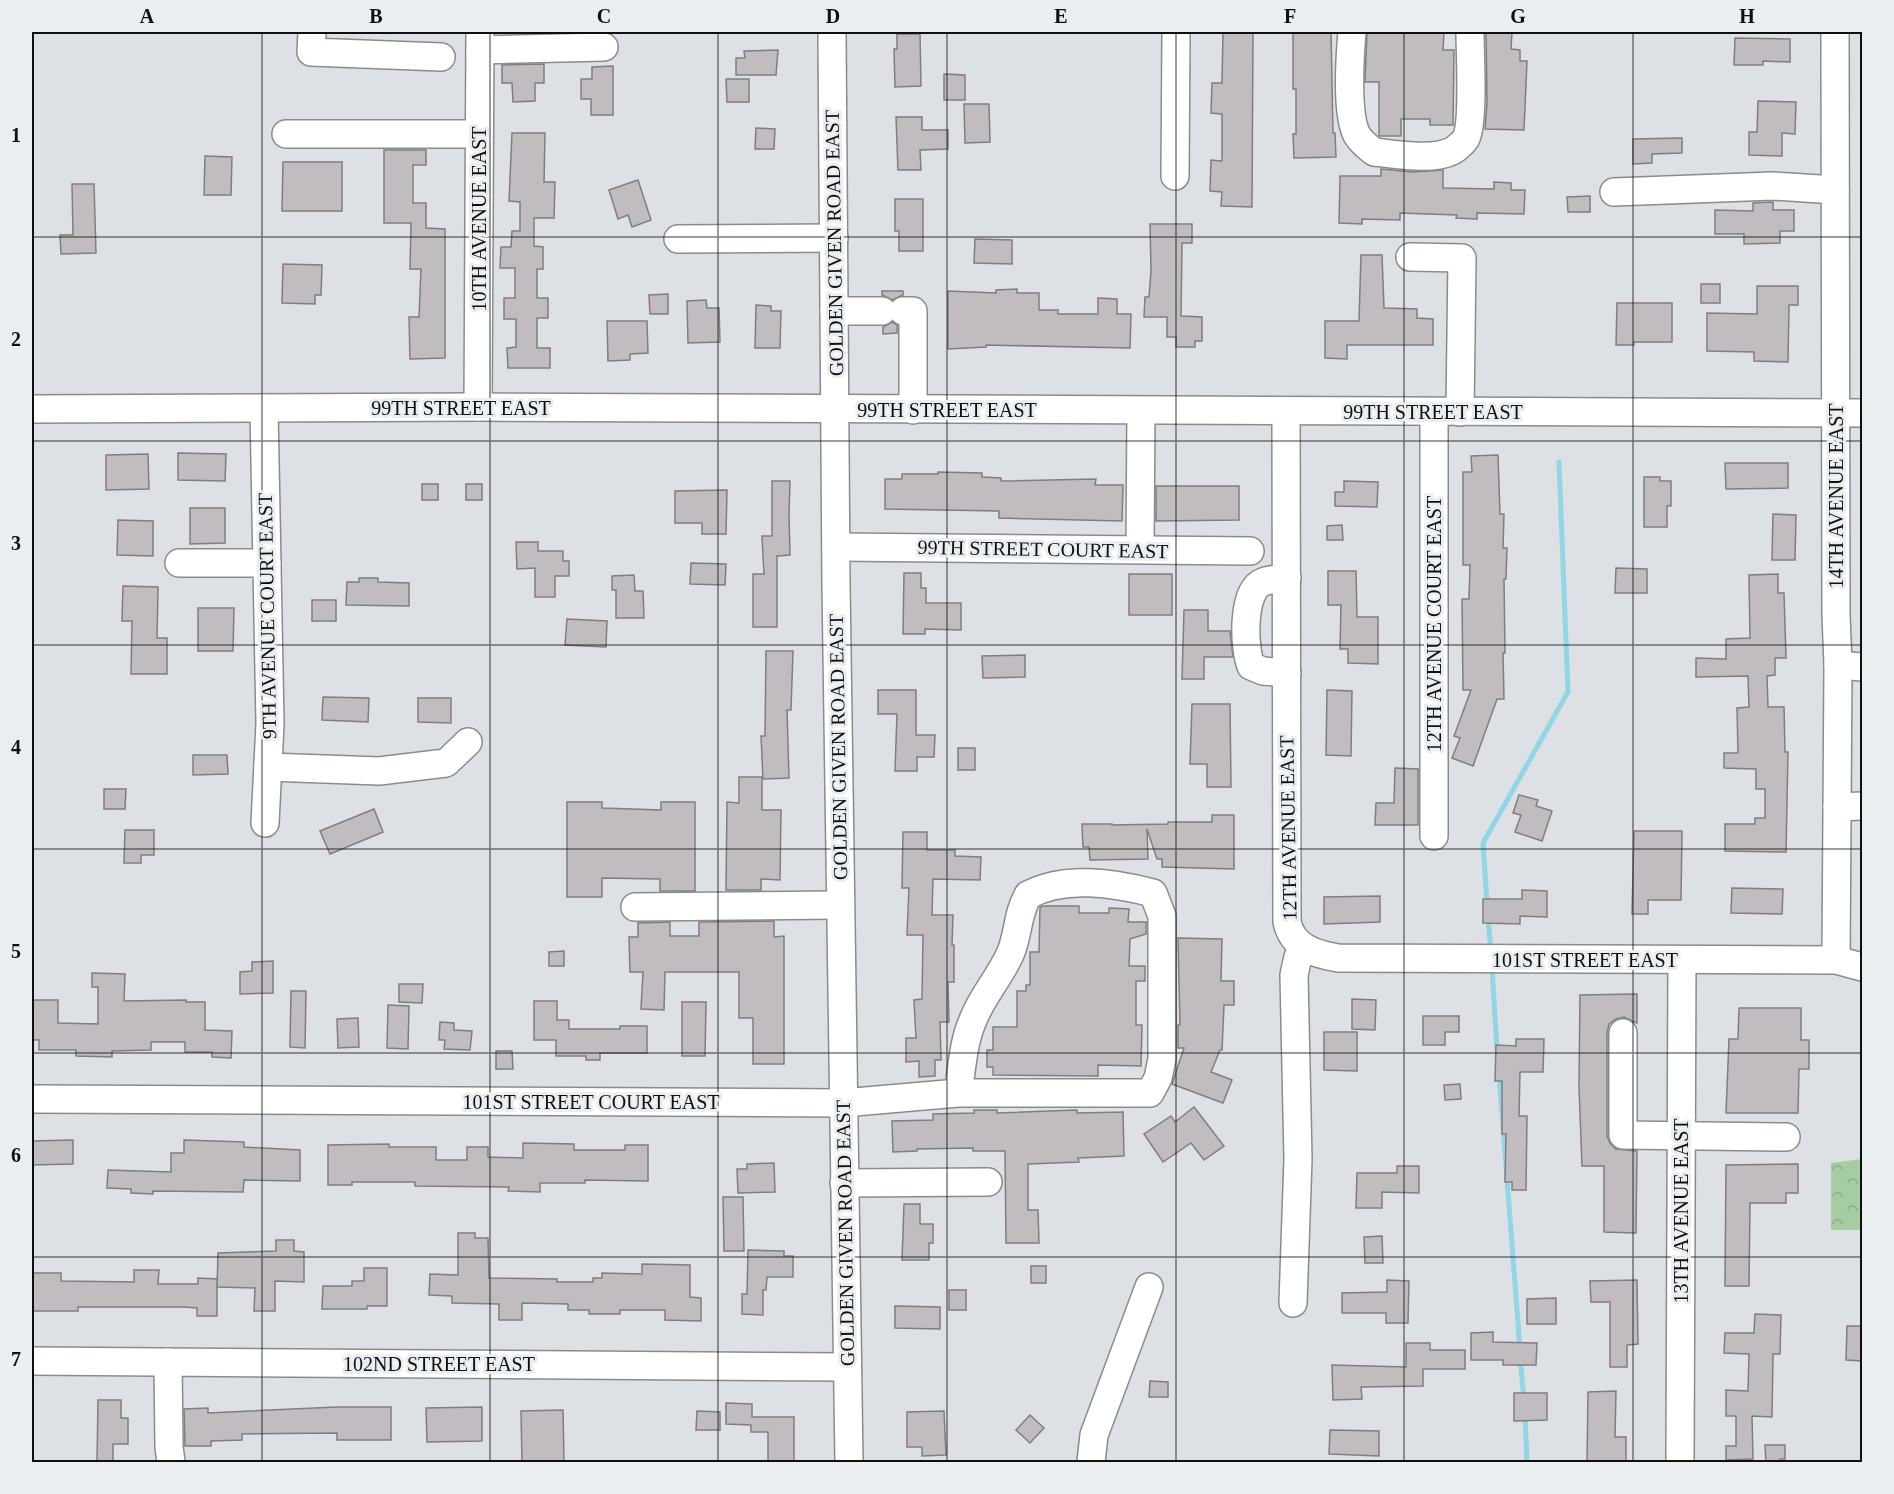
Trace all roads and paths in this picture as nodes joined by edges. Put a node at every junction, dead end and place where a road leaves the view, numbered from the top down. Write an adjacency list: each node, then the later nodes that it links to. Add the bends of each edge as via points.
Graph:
1 (312, 32): 9 (street, via 312,52)
2 (832, 32): 15 (street, GOLDEN GIVEN ROAD EAST)
3 (1176, 32): 12 (street)
4 (1352, 32): 5 (street, via 1352,116 1360,140 1374,152 1439,155 1453,150 1466,138 1470,115)
5 (1470, 32)
6 (1834, 32): 13 (street, 14TH AVENUE EAST)
7 (480, 41): 8 (street); 11 (street, 10TH AVENUE EAST)
8 (604, 47)
9 (441, 57)
10 (286, 134): 11 (street)
11 (479, 134): 19 (street, 10TH AVENUE EAST)
12 (1175, 176)
13 (1835, 190): 14 (street, via 1773,186); 27 (street, 14TH AVENUE EAST)
14 (1614, 192)
15 (834, 238): 16 (street); 18 (street, GOLDEN GIVEN ROAD EAST)
16 (678, 239)
17 (1410, 256): 26 (street, 12TH AVENUE COURT EAST, via 1462,258)
18 (834, 311): 22 (street, GOLDEN GIVEN ROAD EAST); 23 (street, via 913,310)
19 (478, 407): 20 (street, 99TH STREET EAST); 22 (street, 99TH STREET EAST)
20 (264, 408): 21 (street, 99TH STREET EAST); 33 (street, 9TH AVENUE COURT EAST)
21 (32, 409)
22 (836, 410): 23 (street, 99TH STREET EAST); 29 (street, GOLDEN GIVEN ROAD EAST)
23 (913, 410): 24 (street, 99TH STREET EAST)
24 (1141, 411): 25 (street, 99TH STREET EAST); 30 (street)
25 (1286, 411): 26 (street, 99TH STREET EAST); 34 (street, 12TH AVENUE EAST)
26 (1447, 412): 27 (street, 99TH STREET EAST); 41 (street, 12TH AVENUE COURT EAST)
27 (1835, 413): 28 (street, 99TH STREET EAST); 35 (street, 14TH AVENUE EAST)
28 (1863, 413)
29 (837, 547): 30 (street, 99TH STREET COURT EAST); 42 (street, GOLDEN GIVEN ROAD EAST)
30 (1140, 549): 31 (street, 99TH STREET COURT EAST)
31 (1250, 551)
32 (179, 563): 33 (street)
33 (267, 563): 38 (street, 9TH AVENUE COURT EAST)
34 (1287, 578): 36 (street, 12TH AVENUE EAST); 36 (street, via 1263,582 1255,588 1246,614 1247,657 1251,666)
35 (1851, 666): 39 (street, 14TH AVENUE EAST)
36 (1287, 673): 44 (street, 12TH AVENUE EAST, via 1287,922 1289,932)
37 (468, 741): 38 (street, via 446,763 379,771)
38 (268, 767): 40 (street, 9TH AVENUE COURT EAST)
39 (1850, 806): 46 (street, 14TH AVENUE EAST)
40 (265, 823)
41 (1434, 836)
42 (840, 905): 43 (street); 51 (street, GOLDEN GIVEN ROAD EAST)
43 (635, 907)
44 (1308, 951): 45 (street, 101ST STREET EAST, via 1367,959); 57 (street, via 1298,957 1294,975 1298,1159)
45 (1682, 960): 46 (street, 101ST STREET EAST); 52 (street, 13TH AVENUE EAST)
46 (1836, 960): 47 (street, 101ST STREET EAST)
47 (1863, 967)
48 (1623, 1033): 52 (street, via 1623,1135)
49 (958, 1092): 49 (street, 101ST STREET COURT EAST, via 973,1018 1008,961 1018,917 1028,895 1055,884 1077,883 1153,893 1161,916 1162,1059 1150,1092); 51 (street, 101ST STREET COURT EAST)
50 (32, 1099): 51 (street, 101ST STREET COURT EAST)
51 (843, 1103): 55 (street, GOLDEN GIVEN ROAD EAST)
52 (1681, 1135): 53 (street); 64 (street, 13TH AVENUE EAST)
53 (1786, 1137)
54 (988, 1182): 55 (street)
55 (844, 1183): 60 (street, GOLDEN GIVEN ROAD EAST)
56 (1149, 1287): 63 (street, via 1094,1435)
57 (1293, 1303)
58 (32, 1360): 59 (street, 102ND STREET EAST)
59 (168, 1362): 60 (street, 102ND STREET EAST); 61 (street)
60 (846, 1366): 62 (street, GOLDEN GIVEN ROAD EAST)
61 (171, 1462)
62 (849, 1462)
63 (1091, 1462)
64 (1680, 1462)

